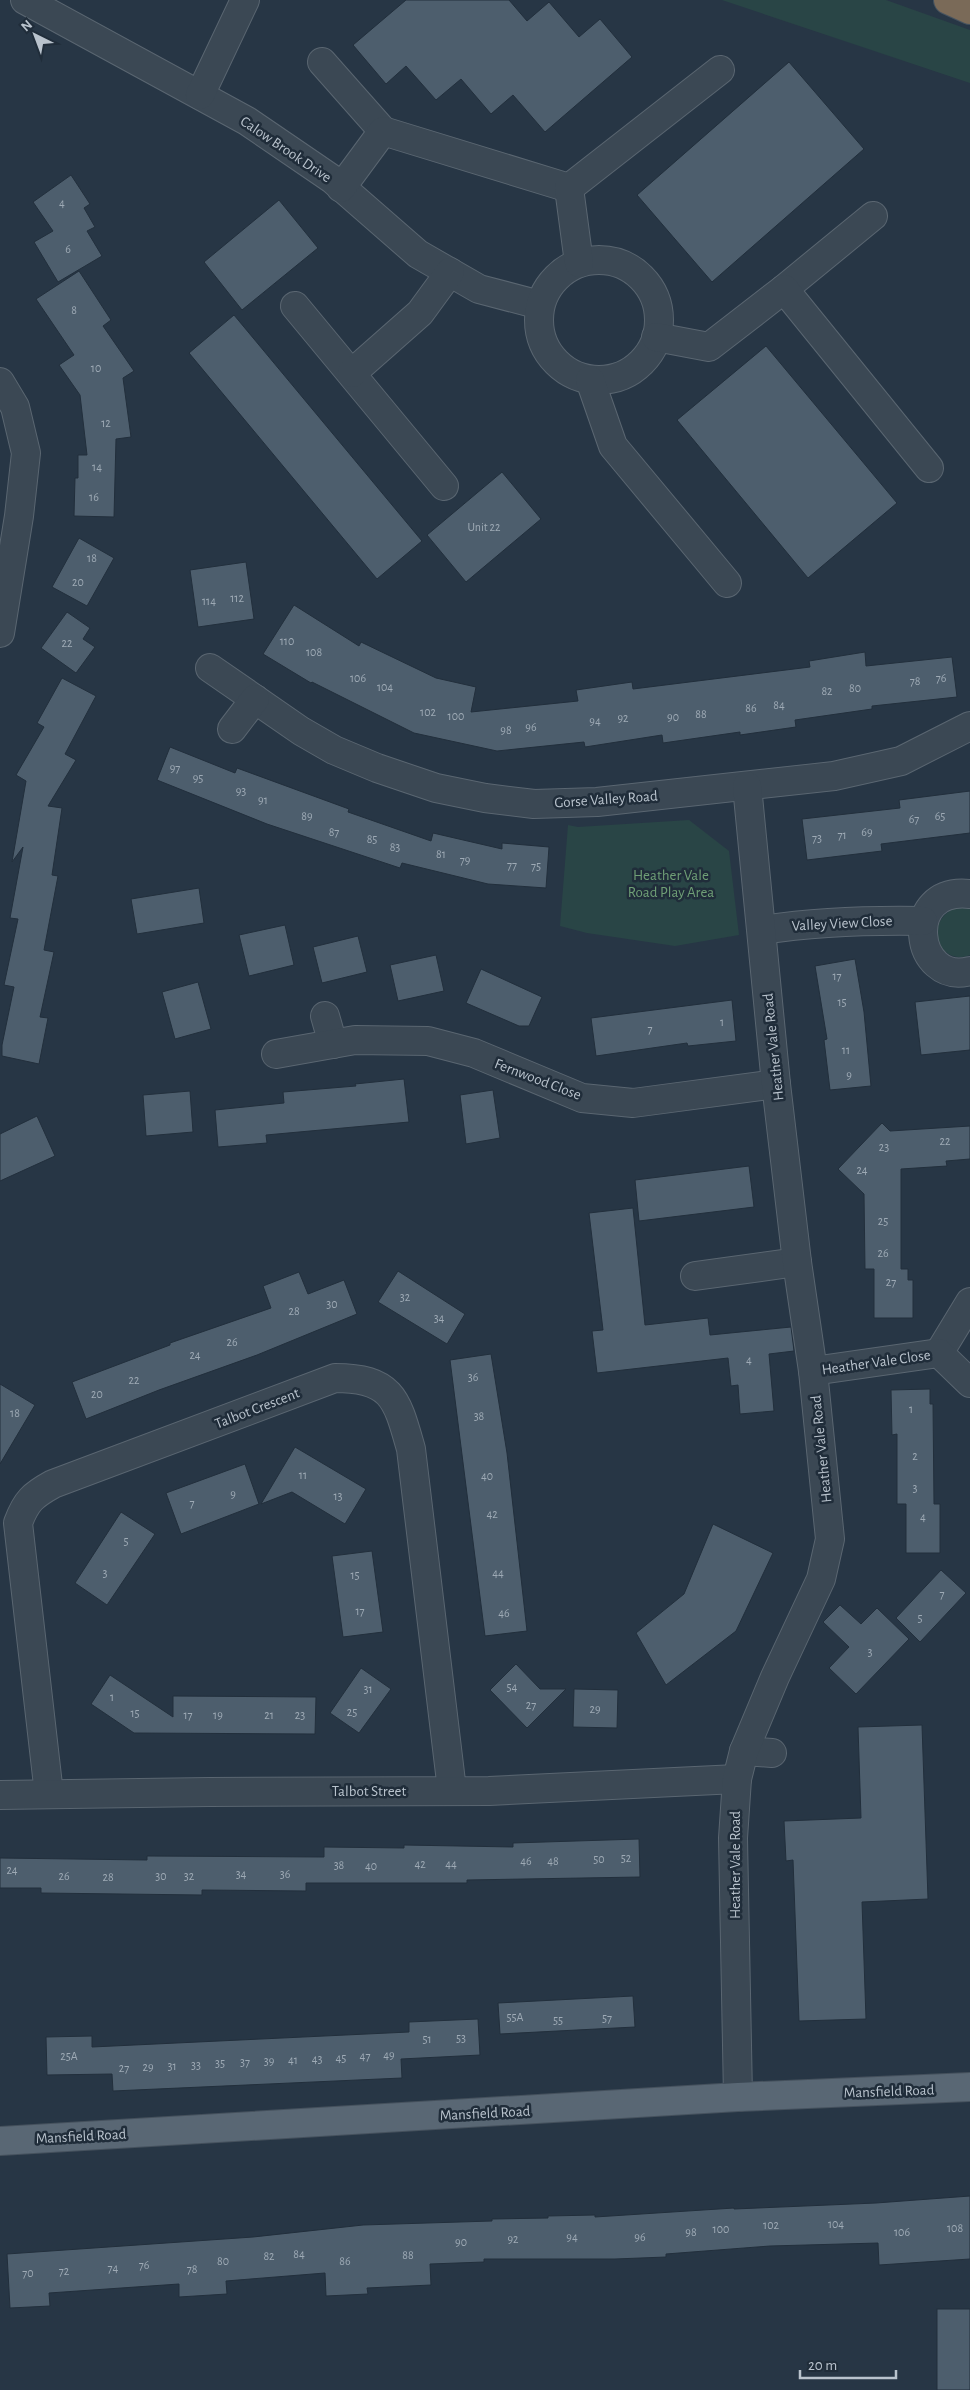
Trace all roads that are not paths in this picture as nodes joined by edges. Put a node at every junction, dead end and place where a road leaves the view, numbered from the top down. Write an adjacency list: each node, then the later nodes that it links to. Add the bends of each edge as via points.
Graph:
1 (25, 0): 7 (street, Calow Brook Drive)
2 (245, 0): 7 (street)
3 (948, 0): 4 (highway)
4 (970, 10)
5 (322, 62): 8 (street)
6 (720, 70): 10 (street)
7 (200, 95): 9 (street, Calow Brook Drive, via 247,121)
8 (383, 131): 9 (street); 10 (street)
9 (341, 188): 13 (street, Calow Brook Drive, via 418,254)
10 (569, 188): 12 (street)
11 (873, 216): 14 (street)
12 (579, 263): 15 (street, via 566,268 549,284); 17 (street, via 612,260 633,269 650,286 659,307)
13 (450, 272): 15 (street, Calow Brook Drive, via 479,289); 18 (street, via 420,313)
14 (784, 289): 17 (street, via 709,347); 21 (street)
15 (540, 305): 19 (street, via 538,326 554,362 571,374)
16 (295, 306): 18 (street)
17 (656, 337): 19 (street, via 651,352 634,369 613,379)
18 (352, 373): 22 (street)
19 (590, 380): 23 (street, via 613,446)
20 (0, 382): 24 (street, via 15,407 26,454)
21 (929, 468)
22 (444, 486)
23 (727, 583)
24 (0, 633)
25 (210, 668): 26 (street, Gorse Valley Road)
26 (255, 700): 28 (street); 29 (street, Gorse Valley Road, via 301,731 351,757 436,788 485,798 534,804 596,802)
27 (970, 726): 29 (street, Gorse Valley Road, via 901,761 834,776)
28 (232, 729)
29 (747, 786): 32 (street, Heather Vale Road)
30 (970, 894): 31 (street, via 943,897 931,907)
31 (923, 921): 32 (street, Valley View Close, via 867,920); 33 (street, via 926,951 936,963 950,970)
32 (762, 930): 37 (street, Heather Vale Road)
33 (970, 971)
34 (325, 1016): 35 (street)
35 (333, 1044): 36 (street, Fernwood Close); 37 (street, Fernwood Close, via 355,1040 428,1041 474,1054 582,1098 633,1103)
36 (276, 1054)
37 (776, 1084): 38 (street, Heather Vale Road)
38 (797, 1262): 39 (street); 42 (street, Heather Vale Road)
39 (695, 1276)
40 (970, 1302): 41 (street, Heather Vale Close)
41 (939, 1353): 42 (street, Heather Vale Close); 43 (street, Heather Vale Close)
42 (813, 1371): 44 (street, Heather Vale Road, via 830,1539 821,1579)
43 (970, 1383)
44 (744, 1752): 45 (street); 46 (street, Heather Vale Road)
45 (772, 1753)
46 (737, 1779): 47 (street, Talbot Street); 51 (street, Heather Vale Road, via 732,1838)
47 (452, 1790): 48 (street, Talbot Street); 48 (street, Talbot Crescent, via 411,1449 400,1408 384,1388 360,1378 336,1378 53,1484 24,1505 18,1523)
48 (50, 1794): 49 (street, Talbot Street)
49 (0, 1795)
50 (970, 2087): 51 (main road, Mansfield Road)
51 (738, 2097): 52 (main road, Mansfield Road)
52 (0, 2141)

